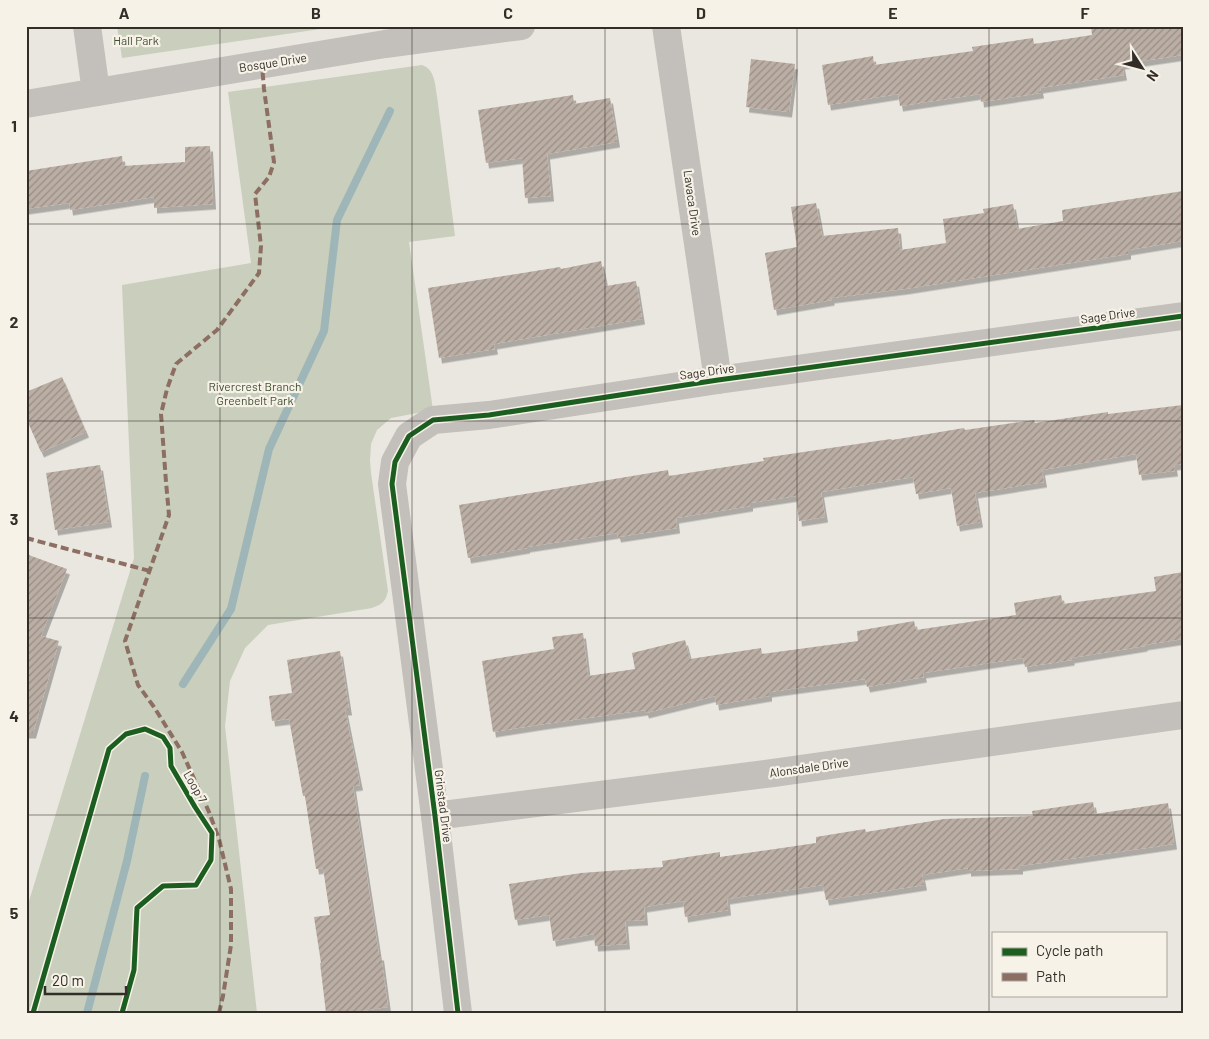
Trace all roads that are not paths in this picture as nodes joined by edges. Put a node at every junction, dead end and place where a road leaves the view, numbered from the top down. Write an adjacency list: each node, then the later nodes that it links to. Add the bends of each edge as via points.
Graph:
1 (87, 26): 4 (street)
2 (521, 26): 4 (street, Bosque Drive, via 385,44)
3 (666, 26): 7 (street, Lavaca Drive)
4 (96, 92): 5 (street, Bosque Drive)
5 (26, 104)
6 (1183, 316): 7 (street, Sage Drive)
7 (718, 380): 8 (street, Sage Drive, via 489,415 434,420 409,436 395,462 392,484)
8 (407, 603): 10 (street, Grinstad Drive)
9 (1183, 715): 10 (street, Alonsdale Drive, via 773,773)
10 (435, 816): 11 (street, Grinstad Drive)
11 (458, 1013)

